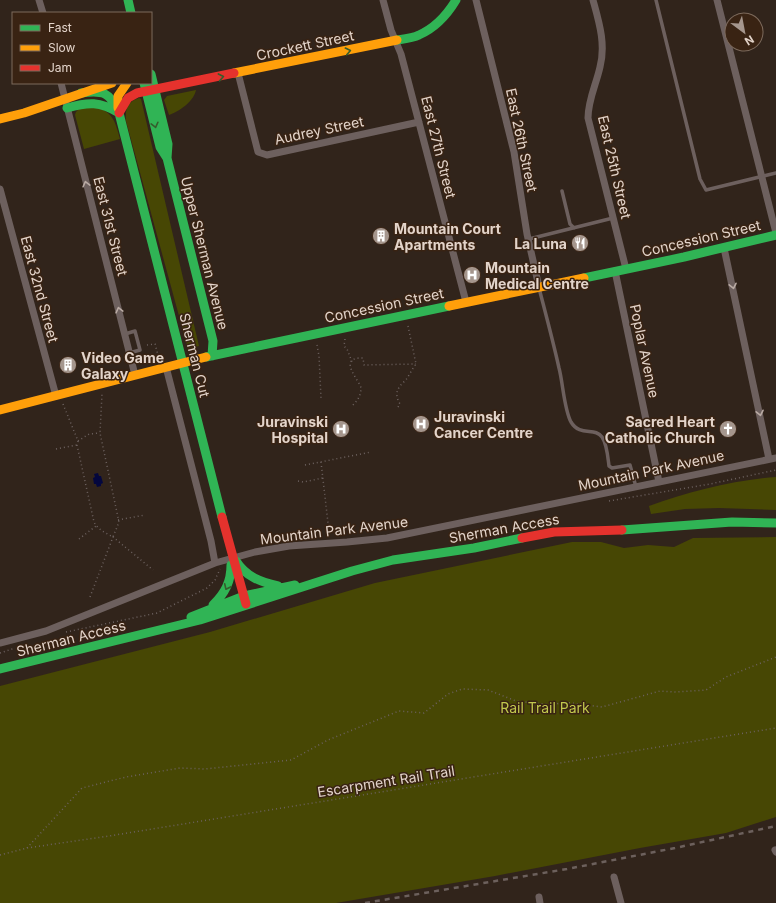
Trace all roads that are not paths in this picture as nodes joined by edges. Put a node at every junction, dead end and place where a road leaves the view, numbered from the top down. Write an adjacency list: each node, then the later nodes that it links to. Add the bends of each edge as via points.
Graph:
1 (39, 0): 9 (street)
2 (128, 0): 10 (main road)
3 (383, 0): 11 (street, East 27th Street)
4 (456, 0): 11 (main road, Crockett Street, via 438,24 418,36)
5 (476, 0): 29 (street, East 26th Street, via 514,152)
6 (593, 0): 26 (street, East 25th Street, via 602,38 602,56 590,99 588,118)
7 (656, 0): 23 (lane, via 700,179 706,190)
8 (717, 0): 23 (street)
9 (43, 12)
10 (131, 12)
11 (396, 41): 12 (main road, Crockett Street, one-way to 11); 21 (street, East 27th Street)
12 (238, 73): 16 (main road, Crockett Street, one-way to 12); 21 (street, Audrey Street, via 258,152 267,155)
13 (62, 84): 18 (street, East 31st Street)
14 (109, 84): 17 (main road)
15 (126, 84): 19 (main road, via 118,96)
16 (148, 88): 19 (main road, Crockett Street, via 128,98); 37 (main road, Upper Sherman Avenue, via 168,144 167,158 213,342)
17 (80, 93): 18 (main road); 19 (main road, via 107,94 112,98)
18 (66, 103): 19 (main road, via 96,103); 20 (main road); 35 (street, East 31st Street, one-way to 18)
19 (119, 113): 46 (main road, Sherman Cut)
20 (0, 119)
21 (419, 122): 34 (street, East 27th Street)
22 (776, 173): 23 (lane)
23 (762, 177): 28 (street)
24 (0, 188): 40 (street, East 32nd Street)
25 (562, 191): 27 (lane, via 570,224)
26 (613, 218): 27 (lane); 31 (street, East 25th Street)
27 (574, 228): 29 (lane)
28 (776, 234): 30 (main road, Concession Street)
29 (528, 240): 33 (street, East 26th Street)
30 (724, 248): 31 (main road, Concession Street); 42 (street, one-way to 42)
31 (626, 269): 32 (main road, Concession Street)
32 (615, 272): 33 (main road, Concession Street); 43 (street, Poplar Avenue)
33 (539, 287): 34 (main road, Concession Street); 44 (lane, via 560,368 568,415 581,431 601,436 609,466 612,468 630,465)
34 (466, 302): 37 (main road, Concession Street)
35 (124, 334): 36 (street, East 31st Street); 36 (lane, via 135,331 140,350)
36 (129, 353): 39 (street, East 31st Street)
37 (212, 356): 38 (main road, Concession Street)
38 (170, 366): 39 (main road, Concession Street); 47 (street)
39 (135, 375): 40 (main road, Concession Street)
40 (56, 396): 41 (main road, Concession Street)
41 (0, 410)
42 (773, 458): 43 (street, Mountain Park Avenue)
43 (659, 482): 44 (street, Mountain Park Avenue)
44 (636, 487): 47 (street, Mountain Park Avenue, via 387,538 289,546 249,554)
45 (776, 523): 48 (main road, Sherman Access, via 732,522 634,530 554,532 474,548 393,560)
46 (230, 549): 49 (main road, via 237,564 252,577 269,584); 50 (main road, Sherman Cut); 51 (main road, one-way to 51, via 230,583 221,597)
47 (218, 565): 53 (street, Mountain Park Avenue, via 46,631)
48 (312, 584): 49 (main road, Sherman Access); 50 (main road, Sherman Access, via 281,595)
49 (288, 587): 50 (main road, Sherman Access)
50 (245, 600): 51 (main road, Sherman Access); 52 (main road, Sherman Access, via 200,620)
51 (201, 613): 52 (main road, Sherman Access)
52 (148, 633): 54 (main road, Sherman Access)
53 (0, 643)
54 (0, 670)
55 (614, 877): 56 (street)
56 (621, 903)

